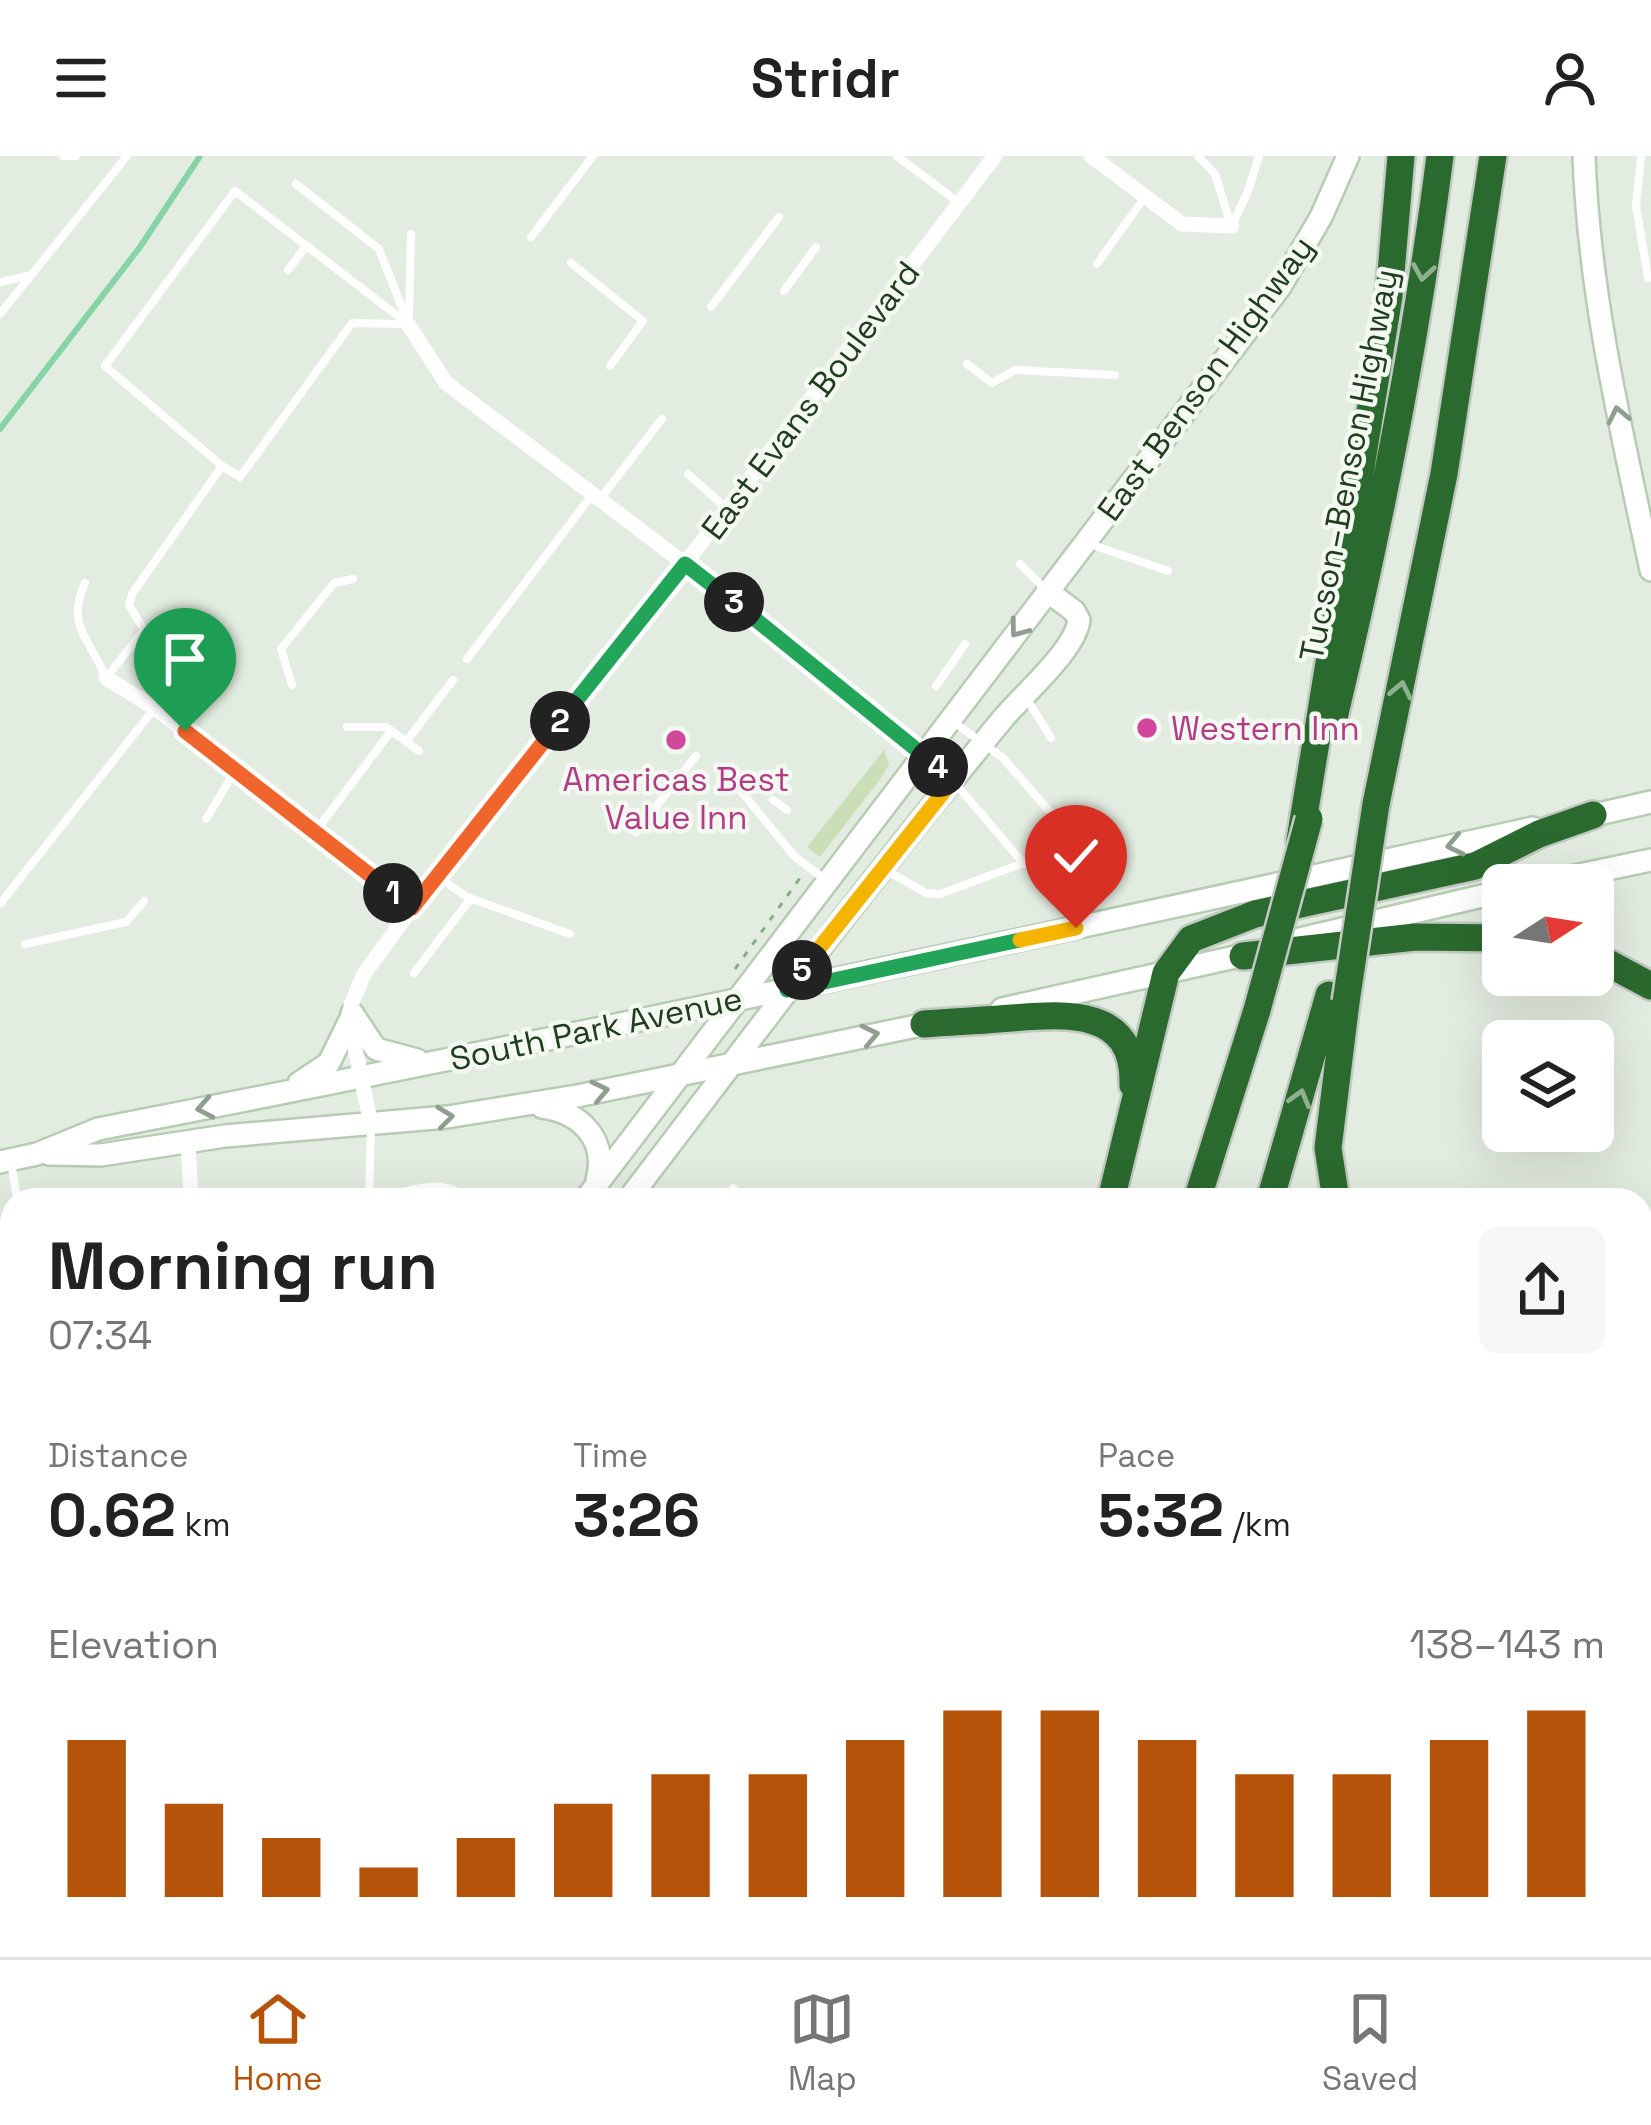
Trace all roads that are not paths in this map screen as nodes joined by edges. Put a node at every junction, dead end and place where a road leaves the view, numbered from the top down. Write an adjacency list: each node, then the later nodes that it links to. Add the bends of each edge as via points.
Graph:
1 (62, 156): 2 (lane)
2 (76, 156)
3 (128, 156): 28 (lane)
4 (593, 156): 22 (lane)
5 (897, 156): 18 (lane)
6 (995, 156): 18 (street, East Evans Boulevard)
7 (1090, 156): 17 (street)
8 (1198, 156): 20 (lane, via 1215,174)
9 (1259, 156): 20 (lane)
10 (1348, 156): 44 (main road, East Benson Highway, via 1280,287)
11 (1401, 156): 77 (highway, via 1394,264)
12 (1440, 156): 77 (highway, Tucson–Benson Highway, one-way to 77, via 1365,587)
13 (1497, 156): 103 (highway, one-way to 13, bridge, via 1430,549)
14 (1584, 156): 47 (main road, one-way to 14, via 1599,322)
15 (1641, 156): 29 (lane, via 1636,206)
16 (296, 184): 35 (lane, via 379,249)
17 (1145, 196): 20 (street, via 1181,224); 26 (lane)
18 (959, 203): 43 (street, East Evans Boulevard)
19 (779, 217): 33 (lane)
20 (1232, 226)
21 (411, 234): 35 (lane)
22 (531, 237)
23 (306, 246): 27 (lane); 35 (lane); 40 (lane, via 235,191 105,366)
24 (816, 247): 31 (lane)
25 (571, 263): 37 (lane, via 643,320)
26 (1097, 264)
27 (288, 270)
28 (27, 276): 30 (lane); 34 (lane)
29 (1650, 277): 32 (lane)
30 (0, 282)
31 (784, 291)
32 (1651, 291)
33 (710, 307)
34 (0, 314)
35 (408, 324): 40 (lane, via 352,323 240,477); 42 (street, via 446,383)
36 (967, 364): 38 (lane, via 992,383 1016,370)
37 (610, 366)
38 (1115, 375)
39 (662, 419): 42 (lane)
40 (222, 466): 54 (lane, via 132,594 129,605 144,630)
41 (688, 474): 43 (lane)
42 (596, 497): 45 (street); 53 (lane)
43 (727, 509): 45 (street, East Evans Boulevard)
44 (1085, 542): 48 (lane); 51 (main road, East Benson Highway)
45 (685, 564): 67 (street); 86 (street, East Evans Boulevard)
46 (1020, 564): 51 (lane)
47 (1651, 570)
48 (1168, 571)
49 (353, 579): 56 (lane, via 334,583 281,649)
50 (85, 583): 54 (lane, via 75,604 80,631)
51 (1047, 591): 58 (main road, via 1075,611 1078,631); 60 (main road, East Benson Highway, one-way to 60)
52 (965, 644): 57 (lane)
53 (467, 659)
54 (106, 678): 59 (street)
55 (453, 680): 64 (lane)
56 (292, 686)
57 (936, 686)
58 (1024, 695): 63 (lane); 65 (main road)
59 (155, 708): 69 (street); 91 (lane)
60 (950, 719): 65 (lane); 67 (main road, East Benson Highway)
61 (347, 727): 62 (lane)
62 (388, 729): 64 (lane); 78 (lane)
63 (1051, 738)
64 (406, 742): 66 (lane)
65 (983, 743): 70 (main road); 80 (lane)
66 (419, 751)
67 (922, 754): 70 (street); 87 (main road, East Benson Highway)
68 (696, 756): 79 (lane)
69 (236, 770): 76 (lane); 78 (street)
70 (953, 780): 83 (lane); 84 (main road)
71 (757, 789): 87 (lane, via 735,784 794,857)
72 (773, 800): 74 (lane)
73 (1651, 802): 75 (main road, South Park Avenue)
74 (787, 810)
75 (1593, 815): 99 (highway, via 1475,866 1208,929); 101 (main road, South Park Avenue, one-way to 101)
76 (206, 819)
77 (1306, 819): 123 (highway, Tucson–Benson Highway, bridge)
78 (315, 832): 92 (street)
79 (636, 832)
80 (1077, 843): 81 (lane); 83 (lane)
81 (1121, 843)
82 (1651, 860): 85 (main road)
83 (1024, 864): 84 (lane, via 940,894)
84 (883, 868): 101 (main road)
85 (1614, 868)
86 (437, 877): 89 (lane); 92 (street, East Evans Boulevard)
87 (828, 881): 102 (main road, East Benson Highway)
88 (1482, 896): 96 (main road, South Park Avenue)
89 (472, 898): 93 (lane); 98 (lane)
90 (144, 901): 95 (lane, via 125,922)
91 (0, 904)
92 (412, 908): 104 (street, East Evans Boulevard, via 364,974)
93 (570, 934)
94 (1482, 938): 96 (highway)
95 (25, 944)
96 (1243, 956): 99 (main road, South Park Avenue)
97 (1614, 964): 100 (highway)
98 (414, 973)
99 (1166, 973): 105 (main road, South Park Avenue); 112 (highway)
100 (1651, 986)
101 (787, 990): 102 (main road, South Park Avenue); 107 (main road)
102 (742, 998): 106 (main road, South Park Avenue); 108 (main road, East Benson Highway)
103 (1337, 998): 124 (highway, one-way to 103); 125 (highway, via 1328,1148)
104 (352, 1015): 106 (main road, via 376,1049); 109 (street); 110 (main road, via 329,1063)
105 (924, 1024): 107 (main road, South Park Avenue, one-way to 105); 112 (highway, via 1065,1016 1105,1024 1131,1059)
106 (430, 1062): 109 (main road, South Park Avenue)
107 (733, 1063): 108 (main road, South Park Avenue); 121 (main road)
108 (681, 1074): 111 (main road, South Park Avenue, one-way to 108); 120 (main road, East Benson Highway)
109 (361, 1077): 110 (main road, South Park Avenue); 113 (street)
110 (278, 1094): 115 (main road, South Park Avenue, one-way to 115, via 98,1129)
111 (518, 1106): 113 (main road, South Park Avenue, one-way to 111); 119 (main road, via 565,1112 591,1132 600,1161)
112 (1130, 1118): 122 (highway)
113 (371, 1124): 114 (main road, South Park Avenue); 118 (lane)
114 (188, 1140): 115 (main road, South Park Avenue, via 101,1155); 117 (street)
115 (37, 1154): 116 (main road, South Park Avenue)
116 (6, 1161)
117 (190, 1188)
118 (371, 1188)
119 (593, 1188)
120 (594, 1188)
121 (637, 1188)
122 (1114, 1188)
123 (1201, 1188)
124 (1274, 1188)
125 (1334, 1188)

